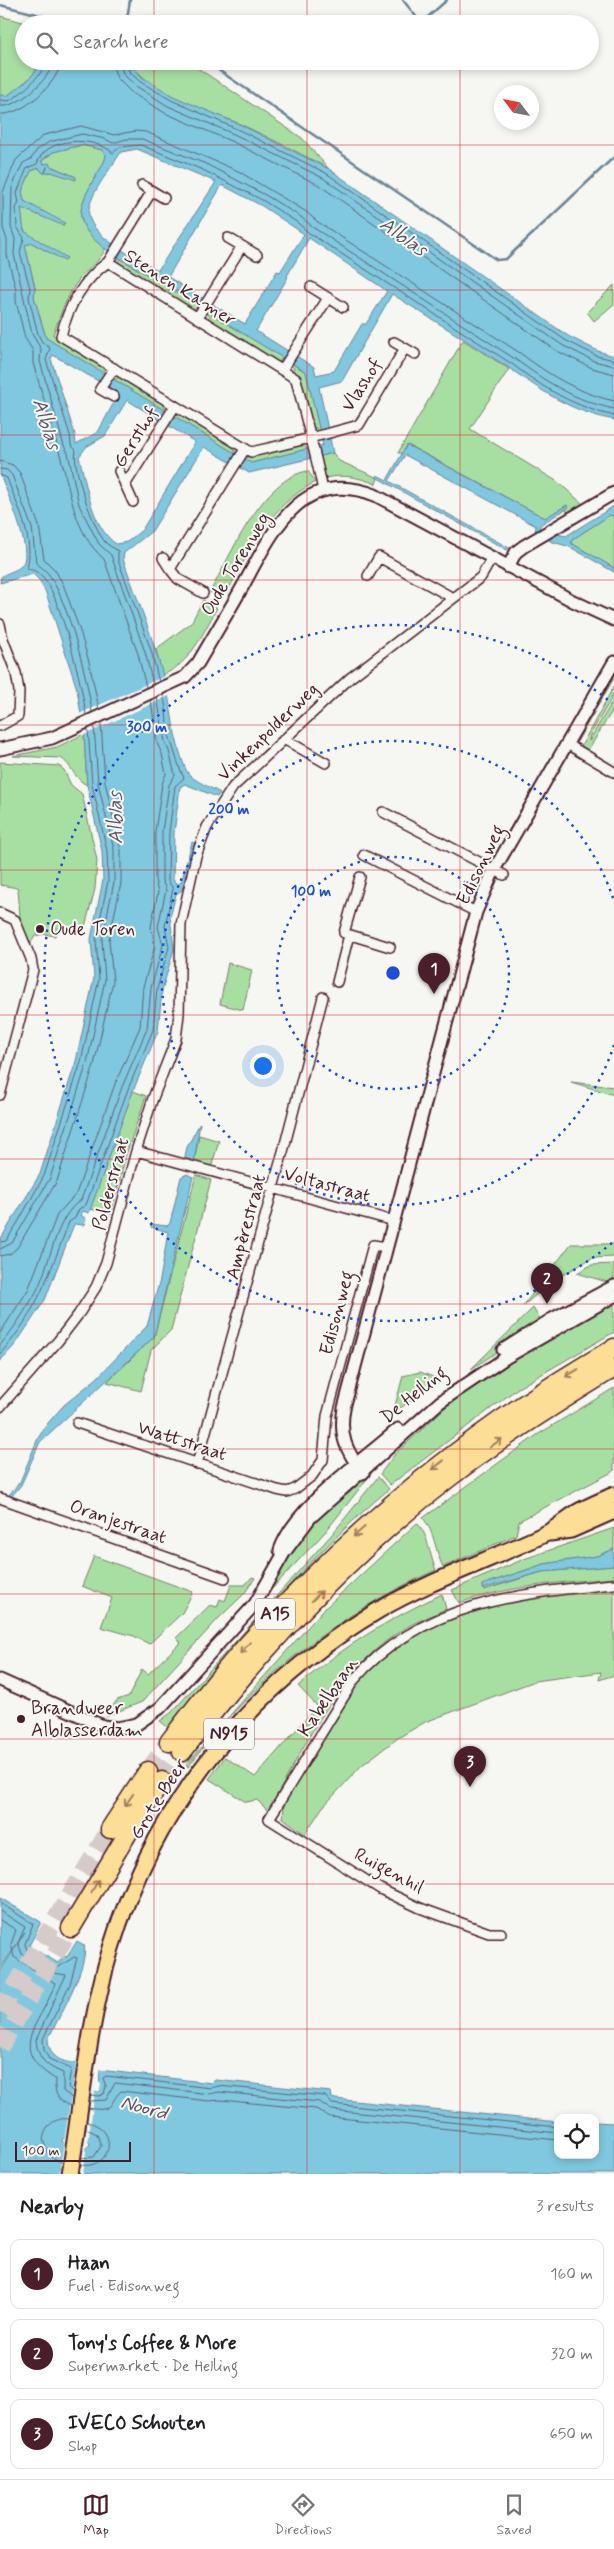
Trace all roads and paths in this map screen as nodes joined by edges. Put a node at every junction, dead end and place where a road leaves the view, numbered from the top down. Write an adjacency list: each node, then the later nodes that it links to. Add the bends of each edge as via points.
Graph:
1 (142, 185): 2 (street)
2 (152, 191): 3 (street); 7 (street)
3 (164, 198)
4 (228, 238): 5 (street)
5 (242, 246): 6 (street); 11 (street)
6 (257, 255)
7 (108, 262): 11 (street, Stenen Kamer); 16 (street, Stenen Kamer, via 98,269 74,300 61,336)
8 (311, 288): 9 (street)
9 (328, 298): 10 (street); 15 (street)
10 (343, 307)
11 (200, 315): 15 (street, Stenen Kamer)
12 (394, 342): 13 (street, Vlashof)
13 (405, 348): 14 (street, Vlashof); 19 (street, Vlashof, via 359,424)
14 (415, 354)
15 (284, 367): 19 (street, Stenen Kamer, via 296,380)
16 (113, 370): 17 (street, via 100,389); 18 (street, Stenen Kamer)
17 (114, 397)
18 (173, 409): 20 (street, Stenen Kamer); 22 (street, Gersthof)
19 (313, 440): 20 (street); 23 (street, Stenen Kamer)
20 (243, 452): 29 (street)
21 (118, 471): 22 (street, Gersthof)
22 (125, 485): 25 (street, Gersthof)
23 (323, 491): 27 (street, Oude Torenweg, via 341,488 375,495); 39 (street, Oude Torenweg, via 305,498 281,519 198,663 186,676 52,738)
24 (614, 493): 28 (street, via 524,546 516,552)
25 (133, 502)
26 (163, 558): 29 (street)
27 (492, 558): 28 (street, Oude Torenweg); 32 (street, Vinkenpolderweg, via 482,577)
28 (508, 567): 33 (street, Oude Torenweg)
29 (170, 569): 31 (street, via 178,579)
30 (368, 576): 32 (street, via 380,556)
31 (203, 593)
32 (453, 598): 37 (street, Vinkenpolderweg, via 350,678)
33 (614, 620)
34 (0, 624): 36 (street, via 20,691 18,716)
35 (614, 662): 38 (street, Edisonweg)
36 (0, 726)
37 (288, 742): 40 (street); 49 (street, Vinkenpolderweg, via 233,787 207,827 182,910)
38 (567, 744): 41 (street); 44 (street, Edisonweg)
39 (3, 749)
40 (326, 763)
41 (614, 772)
42 (383, 812): 44 (street)
43 (364, 855): 46 (street)
44 (499, 872): 46 (street, Edisonweg)
45 (360, 877): 48 (street, via 344,933)
46 (476, 912): 56 (street, Edisonweg)
47 (0, 914): 53 (street, via 15,920 31,959 32,970)
48 (349, 935): 50 (street); 51 (street)
49 (180, 940): 54 (street, Polderstraat, via 176,1039)
50 (390, 947)
51 (337, 982)
52 (323, 997): 55 (street, Ampèrestraat)
53 (0, 1095)
54 (136, 1151): 55 (street, Voltastraat); 63 (street, Polderstraat, via 113,1242 96,1287 58,1342)
55 (273, 1188): 56 (street, Voltastraat); 66 (street, Ampèrestraat)
56 (394, 1221): 57 (street, Edisonweg)
57 (387, 1247): 62 (street, Edisonweg, via 373,1245); 64 (street, Edisonweg)
58 (614, 1286): 67 (street, De Helling, via 552,1319 478,1367 405,1424)
59 (614, 1296): 67 (street, De Helling, via 544,1334 468,1383)
60 (614, 1348): 71 (highway, A15, one-way to 71, via 472,1439)
61 (614, 1368): 71 (highway, A15, one-way to 61, via 450,1477 533,1418)
62 (331, 1403): 64 (street); 68 (street, Edisonweg, via 321,1465 295,1489 287,1492)
63 (0, 1407)
64 (344, 1408): 67 (street, Edisonweg, via 341,1423 344,1443)
65 (77, 1423): 66 (street, Wattstraat)
66 (197, 1464): 68 (street, Wattstraat)
67 (360, 1469): 76 (street, De Helling, via 310,1518 255,1604 160,1708 137,1724 123,1728 103,1726)
68 (277, 1490)
69 (614, 1495): 73 (main road, Grote Beer / N915, via 578,1512)
70 (0, 1498): 74 (street, Oranjestraat)
71 (406, 1502): 77 (highway, A15, via 351,1539 280,1610 224,1671)
72 (614, 1511): 73 (main road, Grote Beer / N915, via 571,1530)
73 (548, 1533): 82 (main road, Grote Beer / N915, via 406,1596 328,1643 259,1702 202,1767 150,1851 111,1948)
74 (225, 1578)
75 (614, 1584): 78 (street, Kabelbaan, via 499,1598 456,1612 394,1643 366,1666 345,1694)
76 (0, 1680)
77 (176, 1747)
78 (269, 1819): 81 (street, Ruigenhil, via 388,1893 489,1933)
79 (110, 1829): 80 (highway, one-way to 79, via 155,1776)
80 (71, 1928)
81 (501, 1933)
82 (70, 2174)

